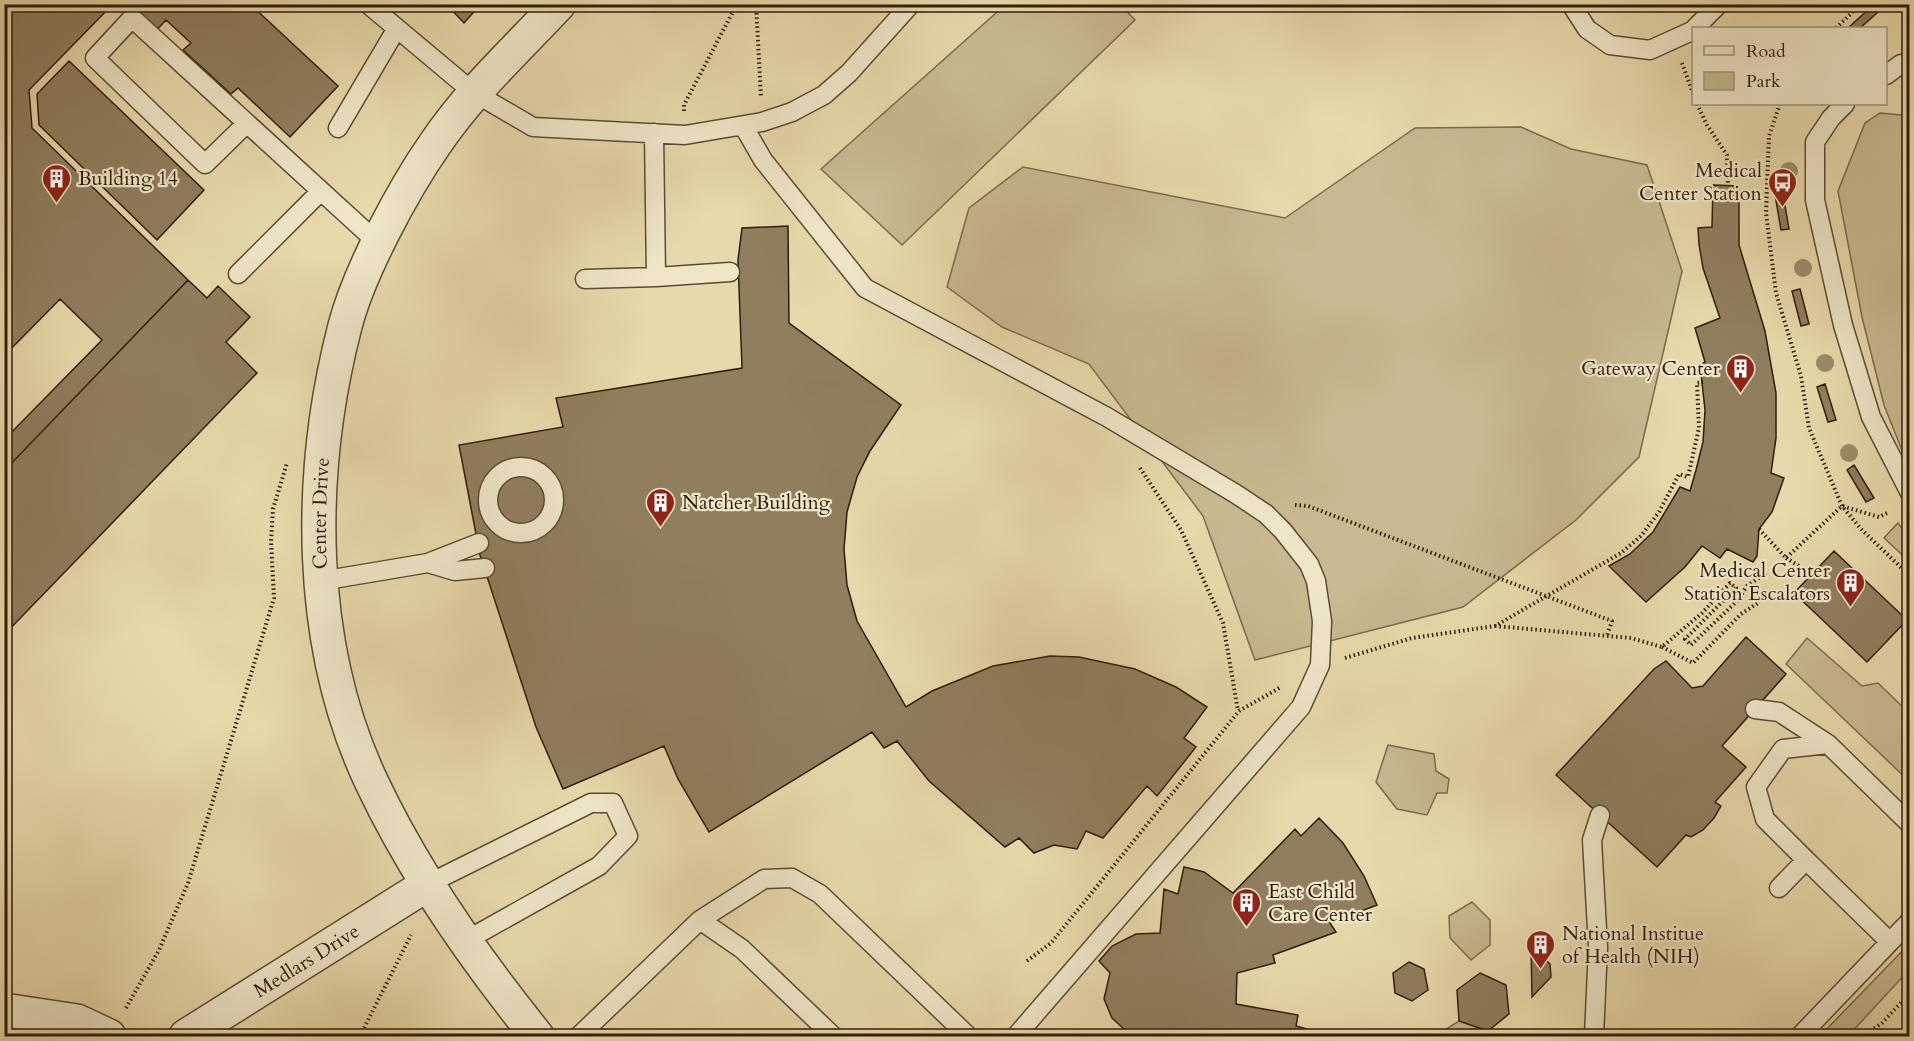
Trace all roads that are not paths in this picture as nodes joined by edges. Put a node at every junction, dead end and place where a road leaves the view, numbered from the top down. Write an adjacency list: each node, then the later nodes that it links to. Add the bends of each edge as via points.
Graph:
1 (368, 4): 7 (lane)
2 (559, 4): 11 (street, Center Drive)
3 (911, 4): 14 (lane, via 824,95 792,112)
4 (1571, 4): 8 (lane, via 1587,29 1610,45 1650,50)
5 (1719, 4): 6 (lane)
6 (1696, 27)
7 (397, 28): 11 (lane); 15 (lane)
8 (1692, 30)
9 (1910, 64): 10 (lane, via 1901,64)
10 (1887, 74)
11 (473, 92): 16 (lane, via 533,127); 18 (street, Center Drive, via 434,146)
12 (1844, 105): 23 (lane, via 1815,142 1815,200 1844,325 1871,417)
13 (247, 123): 13 (lane, via 132,18 95,58 205,164); 17 (lane)
14 (744, 127): 16 (lane, via 685,135); 47 (lane, via 763,160 864,288 1107,417 1236,494 1272,520 1300,550 1316,581 1322,621 1320,665 1301,707)
15 (338, 128)
16 (654, 133): 21 (lane)
17 (321, 192): 18 (lane); 20 (lane)
18 (378, 243): 27 (street, Center Drive, via 345,324 325,428 318,493)
19 (730, 272): 21 (lane)
20 (238, 274)
21 (656, 277): 22 (lane)
22 (585, 279)
23 (1910, 493)
24 (479, 543): 25 (lane)
25 (428, 563): 26 (lane, via 455,572); 27 (lane)
26 (484, 568)
27 (321, 581): 33 (street, Center Drive, via 344,708 371,782)
28 (1755, 709): 29 (lane, via 1779,712)
29 (1828, 744): 31 (lane); 32 (lane, via 1783,749 1756,787 1765,819)
30 (1600, 815): 40 (lane, via 1592,840 1598,947)
31 (1910, 824)
32 (1806, 860): 34 (lane); 38 (lane)
33 (428, 884): 37 (street, Center Drive); 37 (lane, via 591,802 613,803 628,836 599,866); 42 (street, Medlars Drive)
34 (1779, 888)
35 (700, 920): 44 (lane); 45 (lane, via 742,949); 46 (lane, via 764,879 792,878 820,894)
36 (1910, 921): 38 (lane)
37 (465, 941): 43 (street, Center Drive)
38 (1889, 941): 48 (lane)
39 (4, 1010): 41 (street, via 77,1021)
40 (1596, 1035)
41 (107, 1036)
42 (186, 1036)
43 (537, 1036)
44 (579, 1036)
45 (833, 1036)
46 (968, 1036)
47 (1016, 1036)
48 (1800, 1036)

